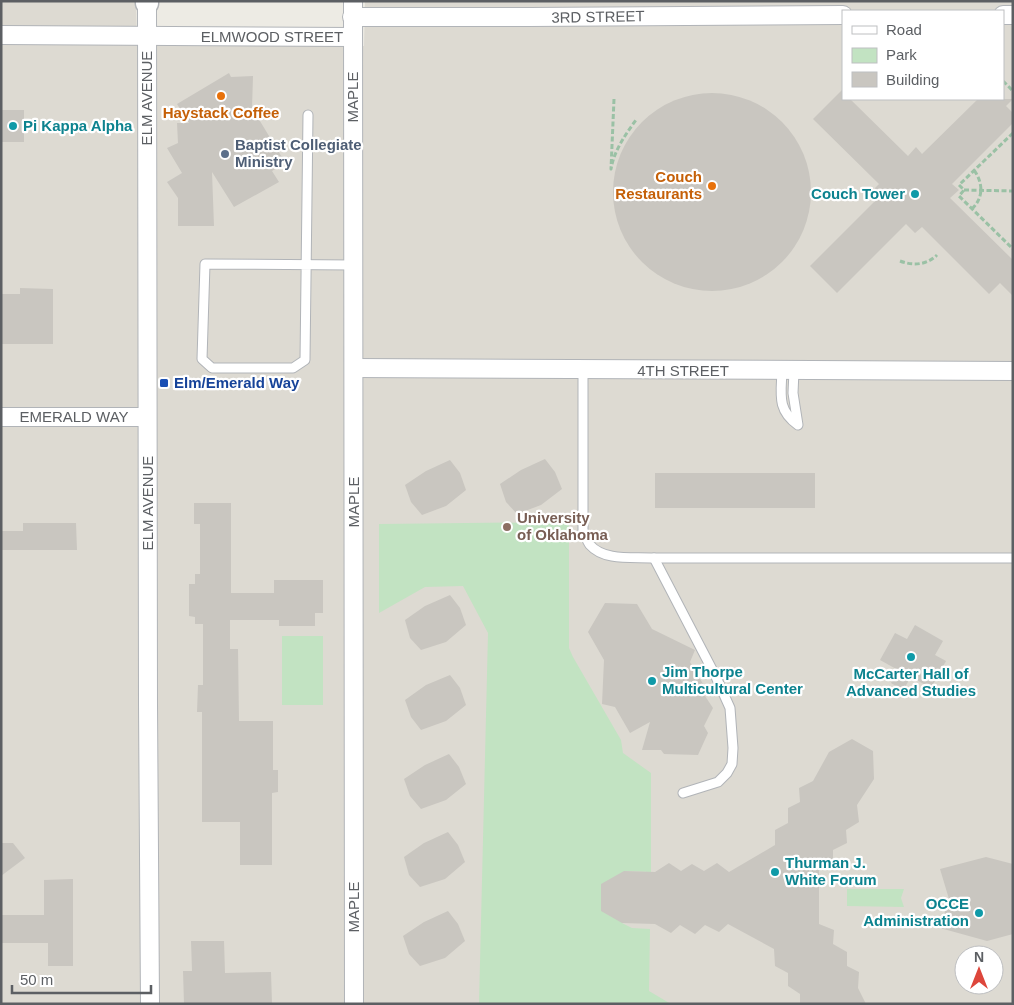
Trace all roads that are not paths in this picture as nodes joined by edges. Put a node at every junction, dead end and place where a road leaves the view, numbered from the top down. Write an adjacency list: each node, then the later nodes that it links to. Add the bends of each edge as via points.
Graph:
1 (147, 2): 5 (street, ELM AVENUE)
2 (352, 9): 3 (street, 3RD STREET, via 529,17); 6 (street, MAPLE)
3 (842, 15)
4 (1, 35): 5 (street, ELMWOOD STREET)
5 (147, 36): 6 (street, ELMWOOD STREET); 14 (street, ELM AVENUE)
6 (352, 37): 9 (street, MAPLE)
7 (308, 115): 8 (lane)
8 (305, 265): 8 (lane, via 205,264 202,359 212,368 293,368 304,360); 9 (lane)
9 (354, 265): 10 (street, MAPLE)
10 (354, 368): 11 (street, 4TH STREET); 20 (street, MAPLE)
11 (583, 370): 12 (street, 4TH STREET); 16 (lane, via 583,530 589,544 600,553)
12 (788, 371): 12 (lane, via 782,404 787,417 798,426); 13 (street, 4TH STREET)
13 (1013, 371)
14 (147, 416): 15 (street, EMERALD WAY); 19 (street, ELM AVENUE)
15 (1, 417)
16 (654, 558): 17 (lane); 18 (lane, via 730,708 732,764 718,782)
17 (1013, 558)
18 (683, 793)
19 (150, 1004)
20 (354, 1004)

